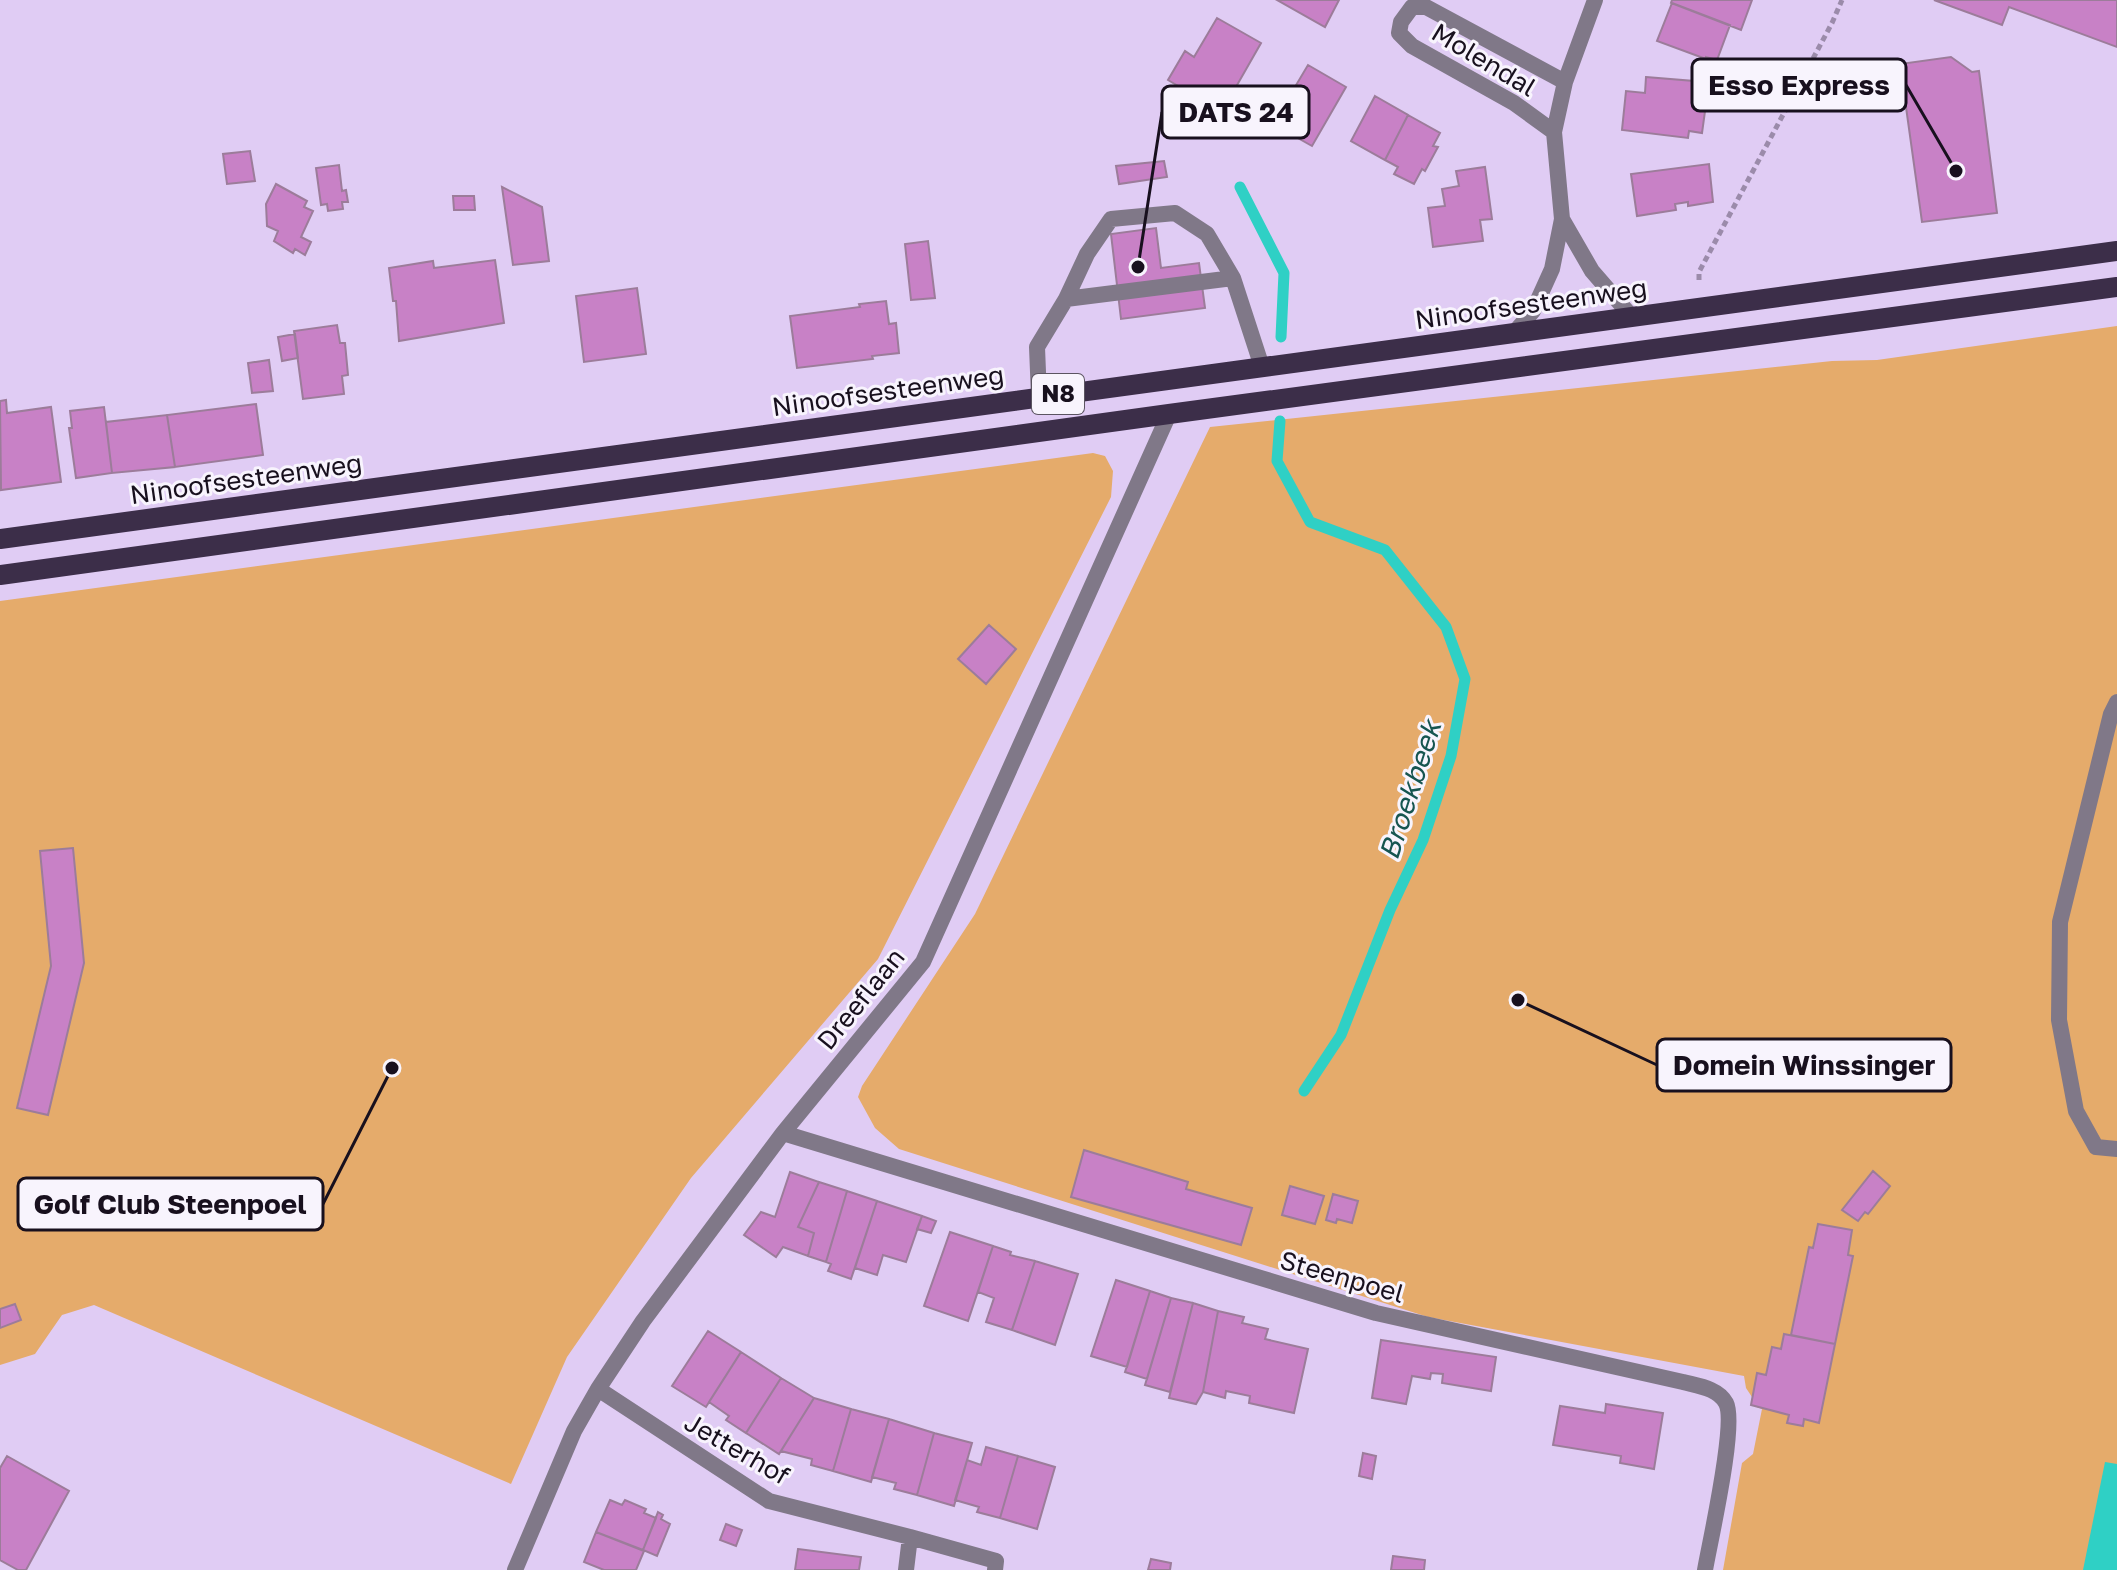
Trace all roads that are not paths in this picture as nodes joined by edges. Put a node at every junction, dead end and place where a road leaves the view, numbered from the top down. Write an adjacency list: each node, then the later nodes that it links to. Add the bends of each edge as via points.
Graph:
1 (1595, 0): 2 (street, Molendal)
2 (1565, 82): 3 (street, Molendal); 3 (street, Molendal, via 1426,7 1412,7 1401,22 1399,33 1412,46 1514,103)
3 (1554, 132): 4 (street, Molendal)
4 (1562, 219): 9 (street, Molendal, via 1592,271); 10 (street, Molendal, via 1548,282)
5 (2117, 251): 9 (main road, Ninoofsesteenweg / N8)
6 (1233, 278): 8 (street); 8 (street, via 1207,234 1175,213 1111,219); 11 (street)
7 (2117, 287): 13 (main road, N8)
8 (1066, 299): 12 (street, via 1037,347)
9 (1631, 316): 10 (main road, Ninoofsesteenweg / N8)
10 (1514, 333): 11 (main road, Ninoofsesteenweg / N8)
11 (1262, 367): 12 (main road, Ninoofsesteenweg / N8)
12 (1039, 397): 14 (main road, Ninoofsesteenweg / N8)
13 (1169, 414): 15 (main road, N8); 17 (street, Dreeflaan, via 923,962)
14 (0, 539)
15 (0, 575)
16 (2117, 702): 18 (street, via 2060,922 2059,1020 2076,1111 2096,1147)
17 (783, 1133): 19 (street, Dreeflaan); 24 (street, Steenpoel, via 1376,1313 1717,1392 1728,1405 1729,1433)
18 (2117, 1149)
19 (598, 1389): 20 (street, Jetterhof, via 769,1501); 21 (street, Dreeflaan, via 574,1431)
20 (910, 1537): 22 (street); 23 (street, Jetterhof, via 996,1561)
21 (515, 1570)
22 (906, 1570)
23 (995, 1570)
24 (1705, 1570)

